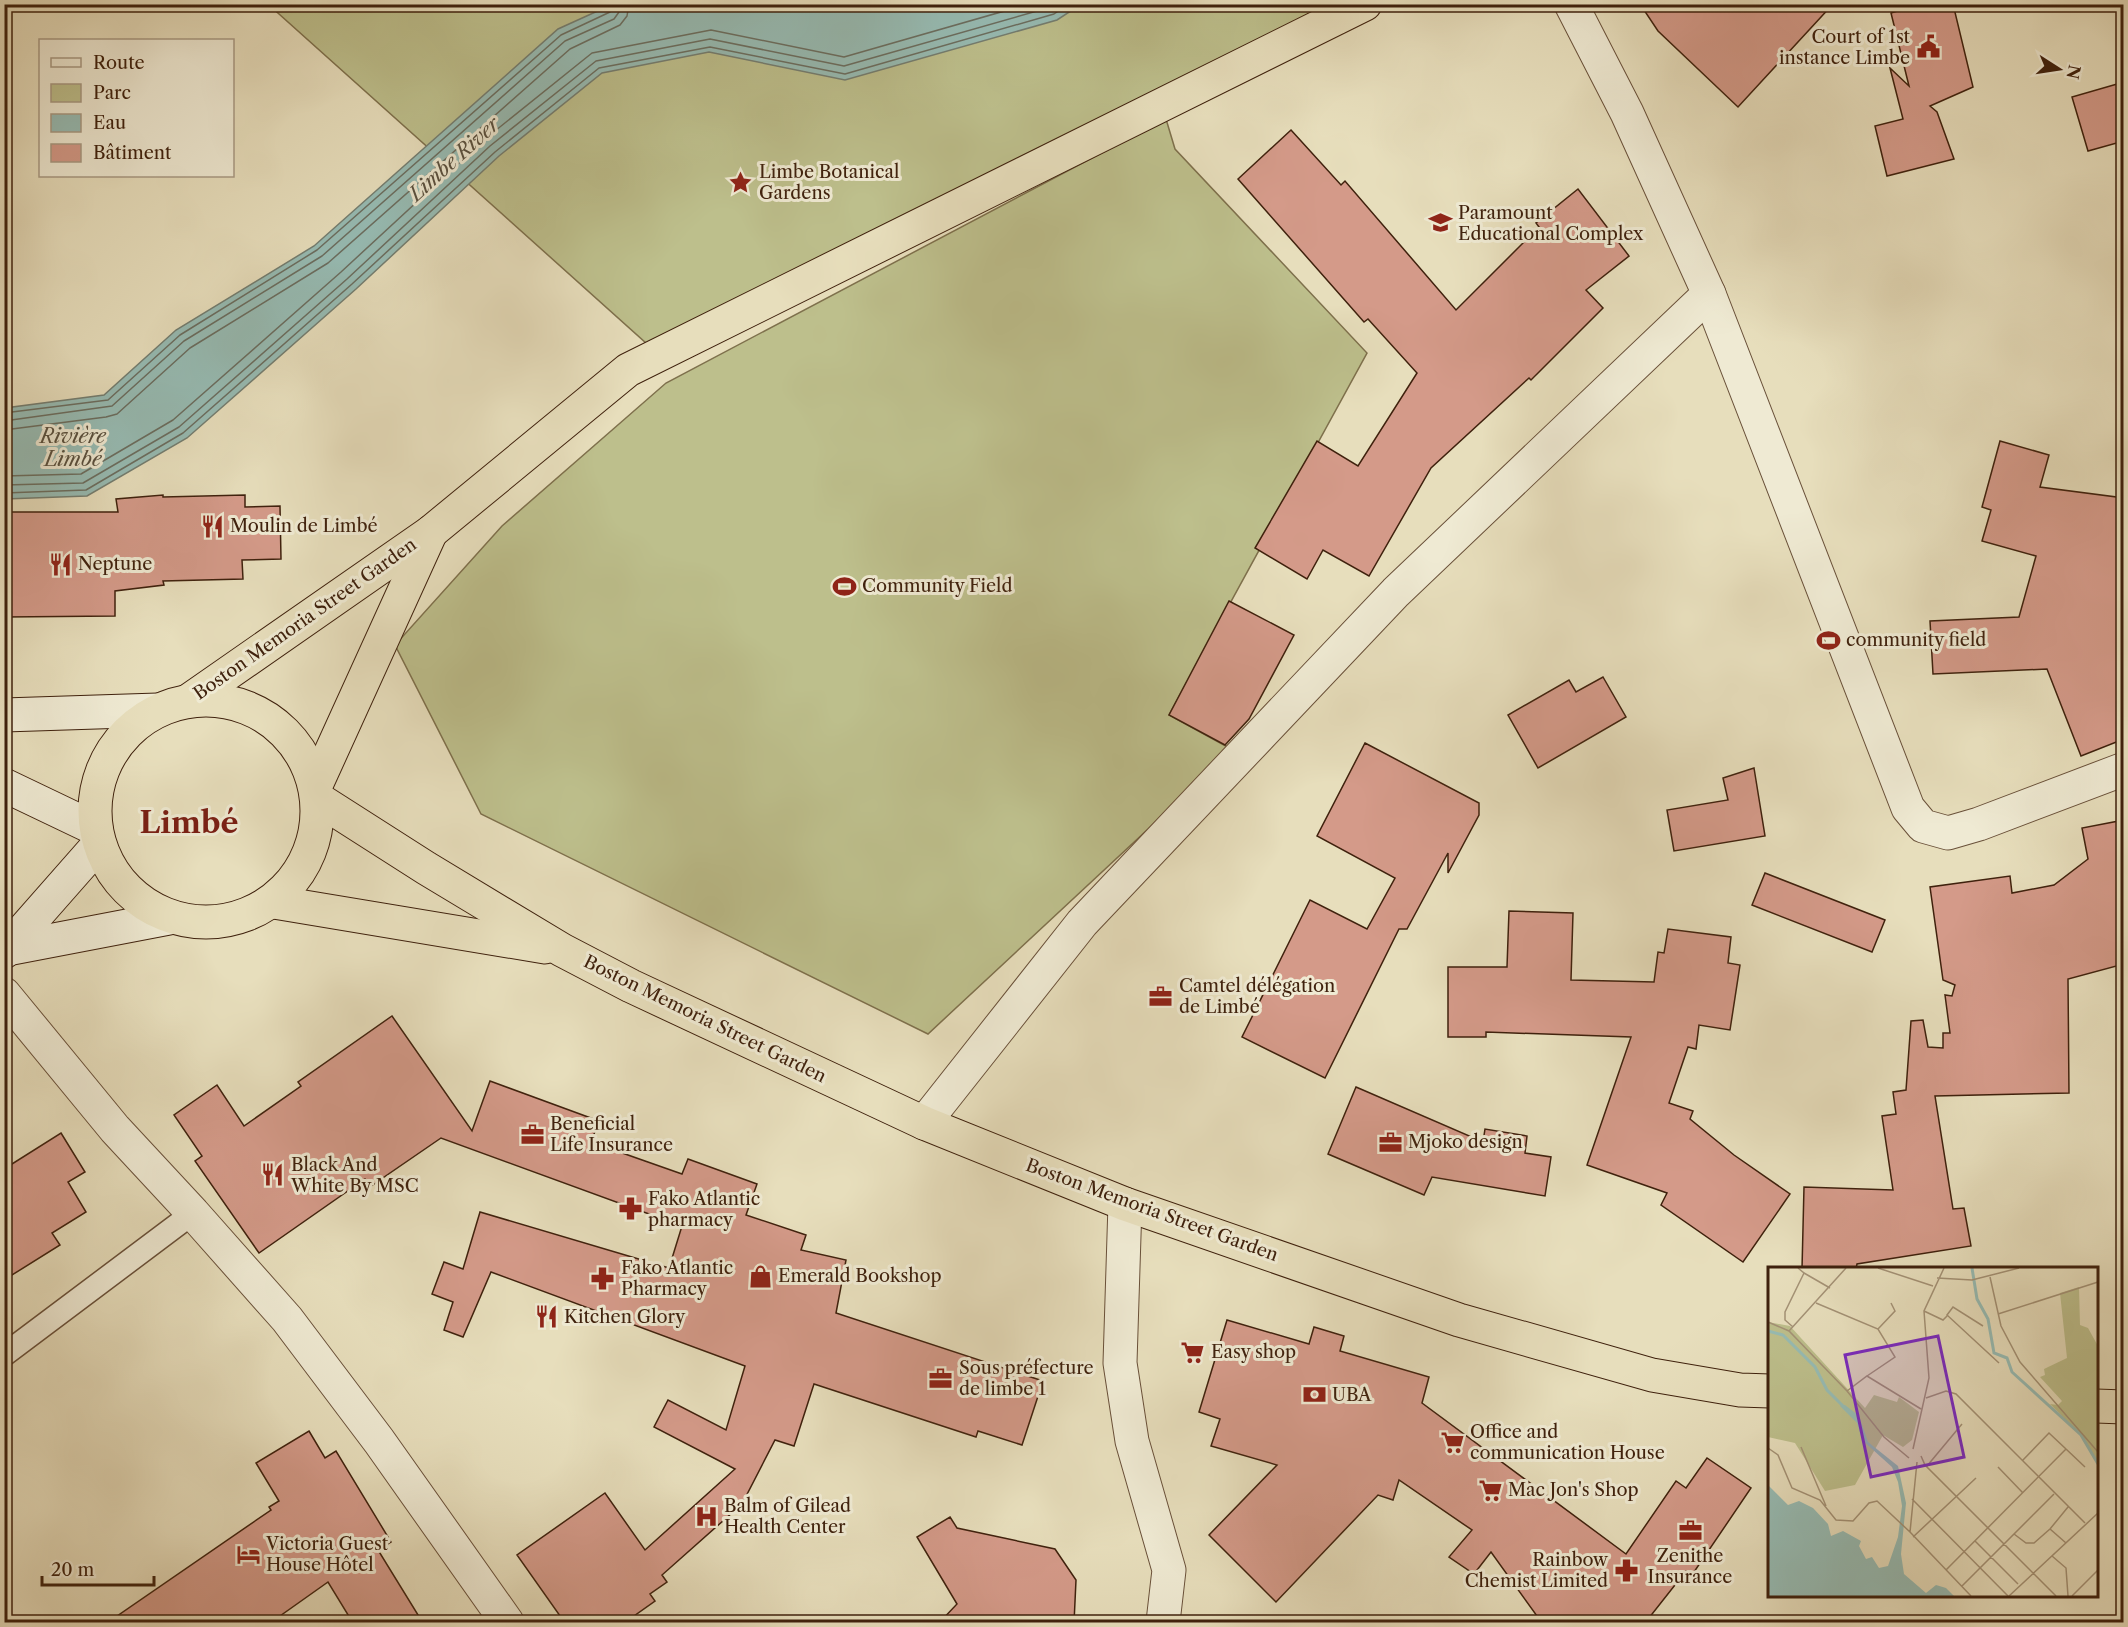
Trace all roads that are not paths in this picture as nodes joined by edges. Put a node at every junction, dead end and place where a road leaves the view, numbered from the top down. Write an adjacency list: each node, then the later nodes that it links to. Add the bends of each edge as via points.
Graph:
1 (1365, 4): 4 (highway, via 628,370)
2 (1571, 4): 3 (street, via 1627,112)
3 (1709, 294): 7 (street, via 1908,808 1923,826 1948,833); 16 (street, via 1396,592 1082,923)
4 (431, 532): 5 (highway, Boston Memoria Street Garden); 9 (highway, Boston Memoria Street Garden)
5 (172, 705): 6 (street); 9 (highway, via 230,701 269,717 299,747); 10 (highway, Boston Memoria Street Garden, via 129,731 108,760 96,793)
6 (4, 715)
7 (2124, 769)
8 (4, 785): 10 (street)
9 (317, 792): 11 (highway, via 310,856); 14 (highway, Boston Memoria Street Garden, via 426,867)
10 (98, 836): 12 (highway, via 115,876 139,901); 13 (street)
11 (274, 902): 12 (highway, via 241,919 205,924); 14 (highway, Boston Memoria Street Garden)
12 (169, 918): 13 (street)
13 (6, 950)
14 (562, 950): 16 (highway, Boston Memoria Street Garden)
15 (4, 994): 18 (street, via 115,1129)
16 (924, 1123): 17 (highway, Boston Memoria Street Garden)
17 (1125, 1204): 20 (highway, Boston Memoria Street Garden, via 1459,1320 1652,1375); 24 (street, via 1120,1363 1132,1441 1169,1570)
18 (193, 1213): 19 (lane); 23 (street, via 287,1319 379,1441)
19 (4, 1355)
20 (1768, 1391)
21 (2098, 1406): 22 (highway)
22 (2124, 1407)
23 (507, 1623)
24 (1163, 1623)

